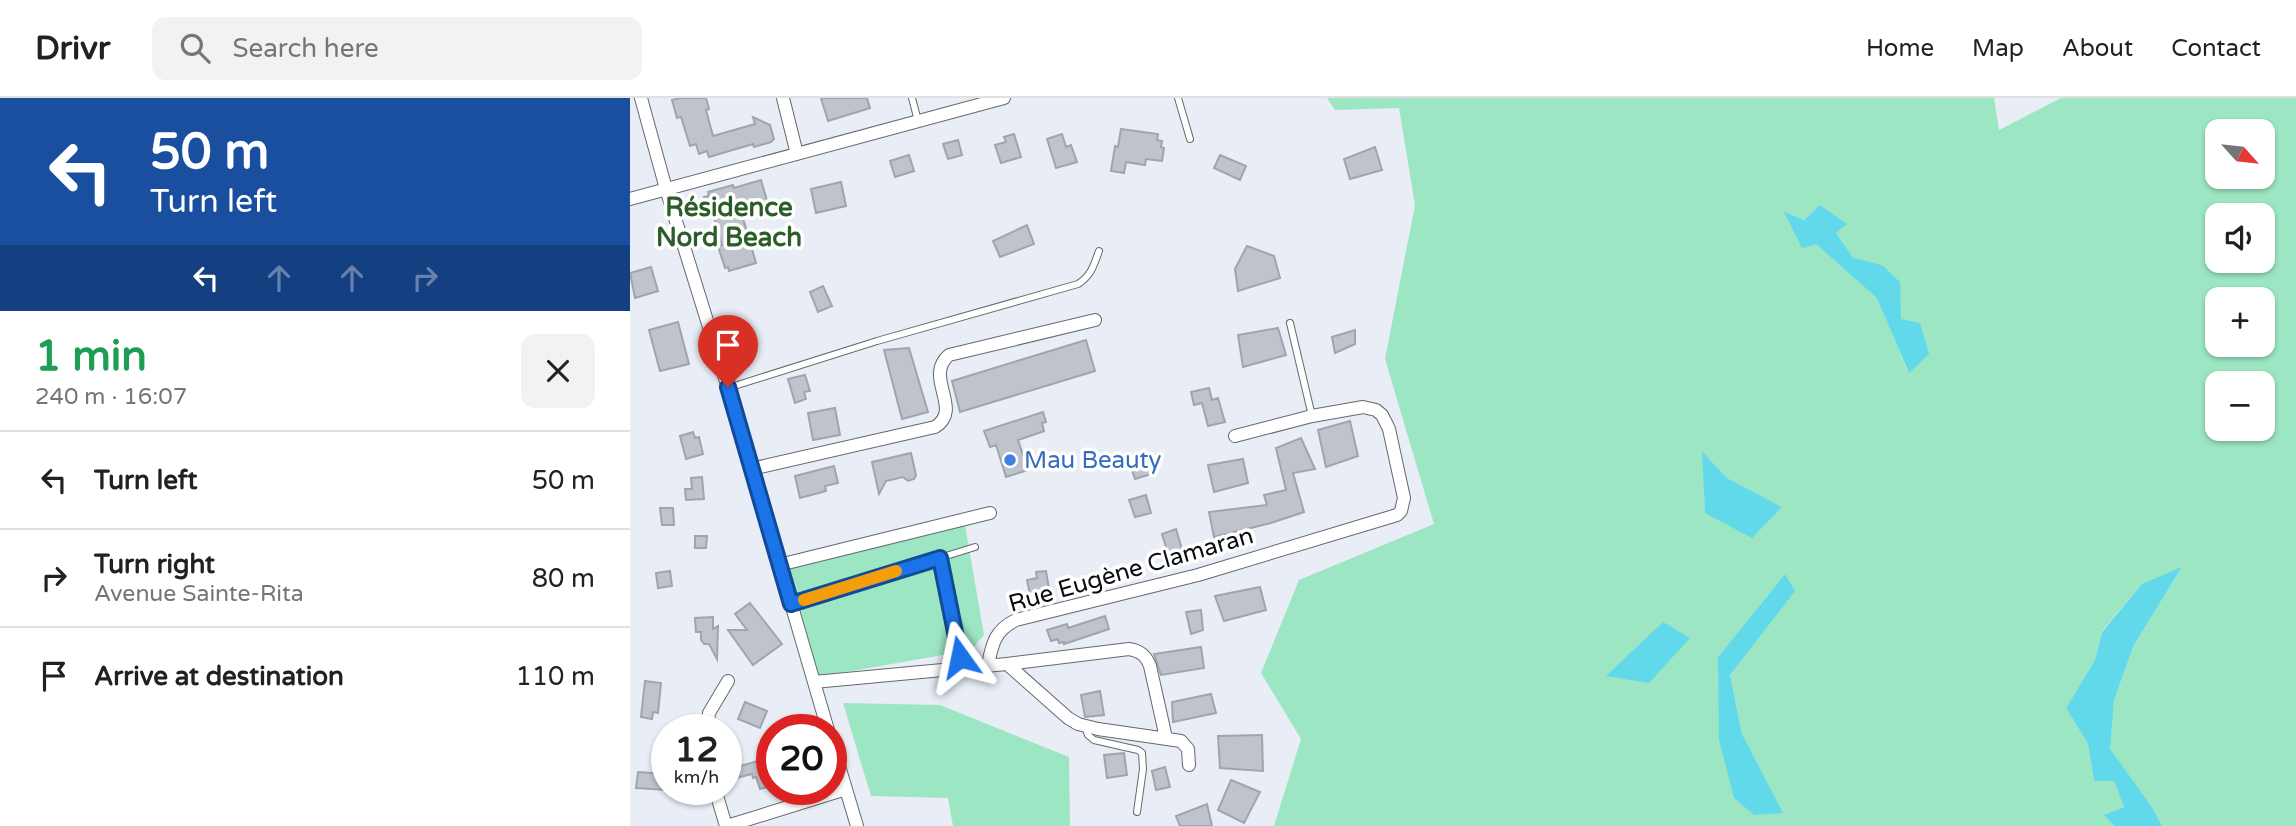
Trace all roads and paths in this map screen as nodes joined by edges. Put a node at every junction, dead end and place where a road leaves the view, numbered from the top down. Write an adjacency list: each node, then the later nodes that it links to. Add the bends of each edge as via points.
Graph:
1 (641, 98): 9 (street)
2 (783, 98): 8 (street)
3 (912, 98): 6 (lane)
4 (1004, 98): 6 (street)
5 (1178, 98): 7 (lane)
6 (918, 121): 8 (street)
7 (1190, 139)
8 (797, 154): 9 (street)
9 (666, 189): 10 (street); 14 (street)
10 (630, 199)
11 (1099, 251): 14 (lane, via 1092,271 1078,284)
12 (1095, 320): 17 (street, via 949,355 939,373 946,412 935,427)
13 (1290, 323): 15 (lane)
14 (728, 387): 17 (street)
15 (1312, 416): 16 (street); 24 (street, Rue Eugène Clamaran, via 1363,407 1382,415 1404,498 1397,515 1198,575 1016,620 996,635)
16 (1235, 436)
17 (751, 469): 21 (street)
18 (990, 513): 21 (street)
19 (975, 547): 20 (lane)
20 (940, 558): 22 (lane); 25 (lane)
21 (779, 565): 22 (street)
22 (791, 604): 27 (street)
23 (1007, 664): 24 (street); 30 (street, via 1068,718); 31 (street, via 1137,651 1150,666)
24 (988, 665): 25 (street)
25 (962, 668): 27 (street)
26 (728, 681): 28 (street)
27 (814, 682): 29 (street)
28 (709, 714)
29 (824, 714)
30 (1085, 726): 31 (street); 36 (lane, via 1094,740 1142,753)
31 (1166, 738): 32 (street, via 1186,745)
32 (1189, 765)
33 (847, 792): 38 (street)
34 (720, 805): 37 (street)
35 (795, 805): 37 (street)
36 (1137, 812)
37 (727, 826)
38 (857, 826)

